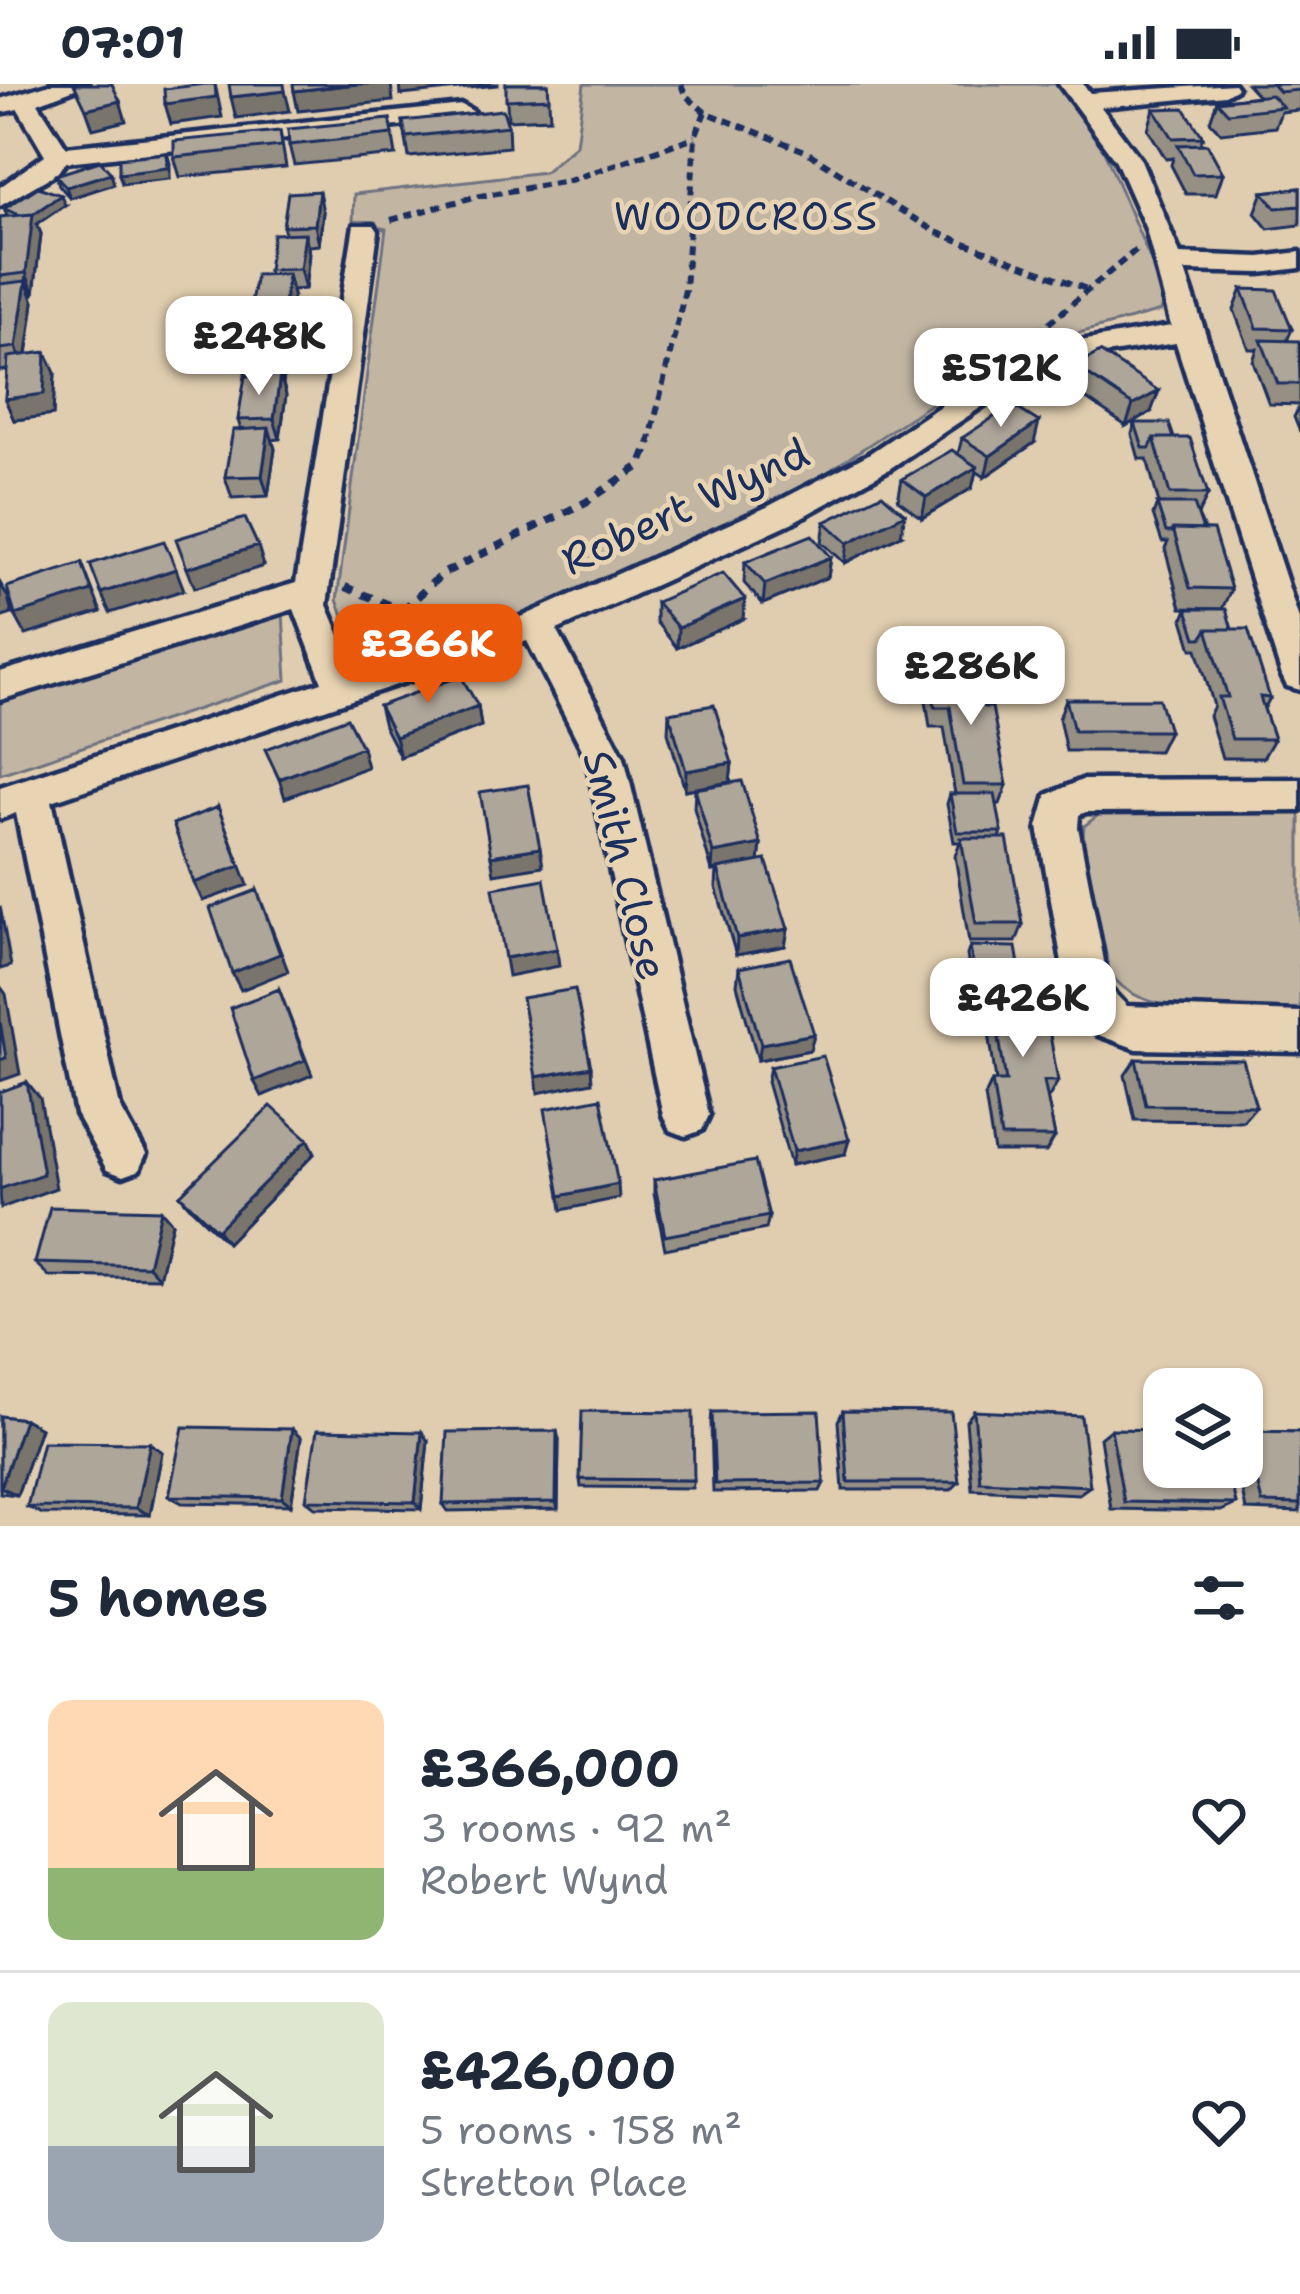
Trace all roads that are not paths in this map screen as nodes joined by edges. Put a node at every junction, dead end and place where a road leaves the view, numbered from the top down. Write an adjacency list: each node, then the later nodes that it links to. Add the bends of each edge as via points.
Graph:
1 (76, 84): 4 (street)
2 (1225, 88): 3 (street)
3 (1079, 93): 10 (street, via 1127,160)
4 (12, 104): 6 (street)
5 (462, 112): 6 (street)
6 (58, 154): 7 (street)
7 (0, 198)
8 (364, 231): 12 (street)
9 (1300, 260): 10 (street)
10 (1169, 262): 11 (street)
11 (1187, 332): 13 (street, Robert Wynd, via 1078,349 975,397 878,462 779,514); 14 (street)
12 (313, 583): 15 (street); 16 (street, via 310,605)
13 (536, 625): 16 (street, Robert Wynd); 20 (street, Smith Close, via 605,757)
14 (1300, 676)
15 (0, 686)
16 (344, 690): 18 (street, Robert Wynd)
17 (1300, 795): 19 (street, via 1082,796 1061,806 1058,827 1089,996 1113,1022)
18 (16, 798): 21 (street, via 99,1114)
19 (1300, 1032)
20 (686, 1115)
21 (123, 1154)

